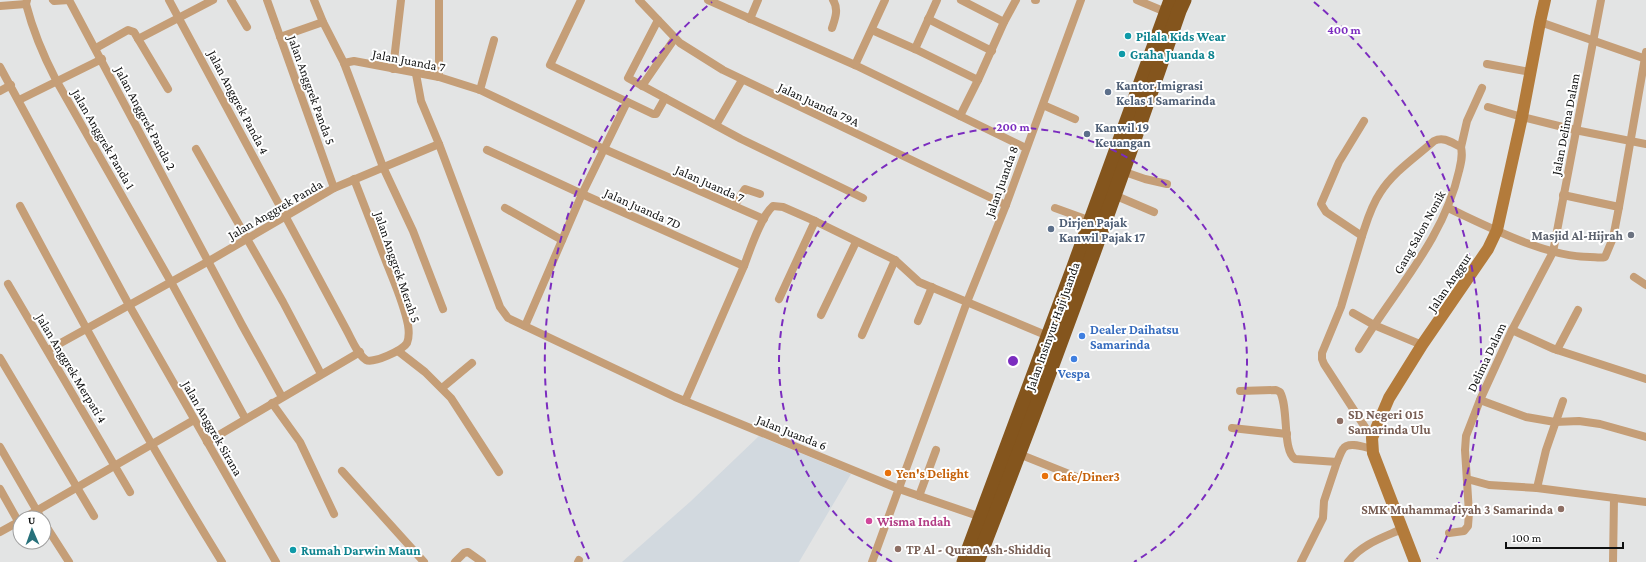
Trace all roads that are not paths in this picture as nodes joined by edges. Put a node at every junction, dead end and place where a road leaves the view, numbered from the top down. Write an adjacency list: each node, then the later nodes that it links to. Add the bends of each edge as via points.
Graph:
1 (70, 0): 22 (street, Jalan Anggrek Panda 2); 41 (street, Jalan Anggrek Panda 2)
2 (169, 0): 26 (street, Jalan Anggrek Panda 4)
3 (213, 0): 26 (street)
4 (231, 0): 33 (street)
5 (267, 0): 36 (street, Jalan Anggrek Panda 5)
6 (314, 0): 30 (street)
7 (401, 0): 50 (street)
8 (439, 0): 53 (street)
9 (581, 0): 65 (street, via 550,65)
10 (639, 0): 29 (street, Jalan Juanda 79A)
11 (708, 0): 27 (street)
12 (758, 0): 27 (street)
13 (833, 0): 34 (street, via 836,11)
14 (884, 0): 35 (street)
15 (937, 0): 28 (street)
16 (961, 0): 31 (street)
17 (1016, 0): 31 (street)
18 (1081, 0): 66 (street, Jalan Juanda 8)
19 (1137, 0): 24 (street)
20 (1545, 0): 32 (street, Jalan Anggur)
21 (1601, 0): 40 (street, Jalan Delima Dalam)
22 (53, 1)
23 (26, 2): 25 (street); 54 (street, Jalan Anggrek Panda 1, via 35,35)
24 (1175, 4): 83 (highway, Jalan Insinyur Haji Juanda); 87 (highway, Jalan Insinyur Haji Juanda)
25 (0, 6)
26 (180, 18): 38 (street); 100 (street, Jalan Anggrek Panda 4)
27 (750, 19): 48 (street)
28 (928, 19): 42 (street); 43 (street)
29 (658, 20): 37 (street, Jalan Juanda 79A); 58 (street, via 628,78)
30 (322, 22): 36 (street); 46 (street)
31 (1004, 22): 43 (street)
32 (1540, 22): 40 (street); 51 (street, Jalan Anggur)
33 (247, 27)
34 (832, 28)
35 (872, 30): 42 (street); 48 (street)
36 (280, 37): 86 (street, Jalan Anggrek Panda 5)
37 (675, 38): 55 (street, Jalan Juanda 79A, via 701,58); 58 (street)
38 (138, 39): 41 (street, via 134,32 128,30); 60 (street)
39 (494, 40): 61 (street)
40 (1593, 41): 44 (street); 73 (street, Jalan Delima Dalam)
41 (96, 48): 45 (street, Jalan Anggrek Panda 2)
42 (915, 49): 56 (street)
43 (992, 51): 56 (street)
44 (1646, 57): 74 (street)
45 (102, 59): 54 (street); 111 (street, Jalan Anggrek Panda 2)
46 (344, 63): 50 (street, Jalan Juanda 7, via 354,62); 82 (street)
47 (1487, 64): 51 (street)
48 (855, 66): 68 (street)
49 (0, 67): 57 (street)
50 (393, 69): 52 (street, Jalan Juanda 7)
51 (1530, 72): 69 (street, Jalan Anggur)
52 (416, 74): 53 (street, Jalan Juanda 7); 75 (street, via 421,101)
53 (439, 77): 61 (street, Jalan Juanda 7)
54 (56, 80): 64 (street); 114 (street, Jalan Anggrek Panda 1)
55 (742, 80): 72 (street); 92 (street, Jalan Juanda 79A)
56 (978, 80): 68 (street)
57 (11, 85): 62 (street); 64 (street)
58 (642, 86): 63 (street)
59 (1482, 88): 77 (street, Gang Salon Nonik, via 1467,121)
60 (168, 89)
61 (480, 90): 80 (street, Jalan Juanda 7)
62 (0, 91)
63 (665, 98): 65 (street, via 654,114); 72 (street)
64 (19, 100): 120 (street)
65 (627, 102): 80 (street)
66 (1043, 105): 70 (street); 78 (street, Jalan Juanda 8)
67 (1488, 107): 69 (street)
68 (960, 116): 78 (street)
69 (1522, 117): 73 (street); 104 (street, Jalan Anggur)
70 (1075, 119)
71 (1364, 120): 105 (street, via 1339,162 1322,200 1322,207 1326,212)
72 (716, 125): 91 (street)
73 (1575, 130): 74 (street); 90 (street, Jalan Delima Dalam)
74 (1631, 140): 76 (street); 95 (street)
75 (439, 144): 82 (street, Jalan Anggrek Panda); 127 (street, Jalan Juanda 6, via 500,307 508,318)
76 (1646, 144)
77 (1461, 147): 98 (street, Gang Salon Nonik, via 1461,163); 105 (street, via 1445,139 1436,140 1398,171 1380,192)
78 (1026, 148): 92 (street, Jalan Juanda 8)
79 (196, 149): 106 (street)
80 (604, 149): 88 (street); 94 (street, Jalan Juanda 7)
81 (487, 150): 88 (street, Jalan Juanda 7D)
82 (382, 167): 84 (street, Jalan Anggrek Panda); 121 (street, via 413,231)
83 (1122, 171): 85 (street); 87 (highway, Jalan Insinyur Haji Juanda)
84 (354, 179): 86 (street, Jalan Anggrek Panda); 136 (street, Jalan Anggrek Merah 5, via 407,321 408,342)
85 (1167, 184)
86 (334, 188): 100 (street, Jalan Anggrek Panda)
87 (1111, 190): 99 (street); 103 (highway, Jalan Insinyur Haji Juanda); 160 (highway, Jalan Insinyur Haji Juanda)
88 (582, 194): 107 (street); 112 (street, Jalan Juanda 7D)
89 (760, 194): 94 (street, via 745,190)
90 (1563, 195): 95 (street); 109 (street, Jalan Delima Dalam)
91 (863, 198)
92 (1006, 204): 119 (street, Jalan Juanda 8)
93 (20, 206): 128 (street)
94 (734, 206): 101 (street, Jalan Juanda 7)
95 (1619, 207): 109 (street, via 1613,238 1604,257 1578,257)
96 (505, 208): 107 (street)
97 (1055, 208): 103 (street)
98 (1448, 208): 104 (street); 126 (street, Gang Salon Nonik, via 1409,277)
99 (1154, 212)
100 (287, 217): 106 (street, Jalan Anggrek Panda); 137 (street, Jalan Anggrek Panda 4)
101 (764, 219): 102 (street, via 770,208 776,205); 112 (street)
102 (815, 221): 108 (street); 118 (street)
103 (1091, 221): 131 (highway, Jalan Insinyur Haji Juanda)
104 (1497, 230): 109 (street); 132 (street, Jalan Anggur, via 1488,249)
105 (1362, 236): 156 (street, via 1322,359)
106 (248, 239): 111 (street, Jalan Anggrek Panda); 140 (street)
107 (562, 240): 127 (street)
108 (856, 242): 110 (street); 124 (street)
109 (1553, 252): 129 (street, Delima Dalam)
110 (895, 260): 117 (street, via 916,280); 130 (street)
111 (209, 261): 114 (street, Jalan Anggrek Panda); 144 (street, Jalan Anggrek Panda 2)
112 (744, 266): 146 (street)
113 (1634, 277): 116 (street)
114 (171, 282): 120 (street, Jalan Anggrek Panda); 149 (street, Jalan Anggrek Panda 1)
115 (8, 284): 134 (street, Jalan Anggrek Merpati 4)
116 (1646, 285)
117 (932, 287): 119 (street); 125 (street)
118 (779, 299)
119 (967, 302): 131 (street); 170 (street)
120 (129, 305): 128 (street, Jalan Anggrek Panda); 150 (street, Jalan Anggrek Sirana)
121 (443, 310)
122 (1578, 310): 135 (street)
123 (1353, 313): 126 (street)
124 (821, 315)
125 (918, 321)
126 (1374, 325): 132 (street); 133 (street, Gang Salon Nonik)
127 (525, 326): 146 (street, Jalan Juanda 6)
128 (85, 328): 134 (street, Jalan Anggrek Panda); 157 (street)
129 (1512, 330): 135 (street); 145 (street, Delima Dalam)
130 (862, 335)
131 (1048, 336): 180 (highway, Jalan Insinyur Haji Juanda)
132 (1422, 345): 156 (street, Jalan Anggur, via 1388,398)
133 (1359, 349)
134 (48, 350): 162 (street, Jalan Anggrek Merpati 4)
135 (1557, 350): 141 (street)
136 (398, 351): 137 (street, Jalan Anggrek Panda 4, via 373,360 366,360); 142 (street)
137 (360, 352): 140 (street)
138 (0, 358): 167 (street)
139 (472, 363): 142 (street)
140 (321, 374): 144 (street)
141 (1646, 379)
142 (442, 388): 164 (street)
143 (1240, 391): 153 (street, via 1280,392 1286,414)
144 (282, 397): 148 (street)
145 (1480, 400): 151 (street, via 1526,417); 166 (street, Delima Dalam, via 1465,441)
146 (685, 401): 170 (street, Jalan Juanda 6)
147 (1563, 401): 151 (street)
148 (272, 403): 149 (street); 178 (street, via 300,442)
149 (245, 418): 155 (street)
150 (194, 420): 155 (street, Jalan Anggrek Sirana); 157 (street)
151 (1555, 422): 154 (street, via 1580,421 1600,424); 168 (street)
152 (1232, 428): 153 (street)
153 (1287, 434): 161 (street, via 1290,453 1295,459)
154 (1646, 437)
155 (207, 442): 188 (street, Jalan Anggrek Sirana)
156 (1372, 443): 161 (street, via 1347,446 1342,450); 182 (street)
157 (153, 444): 162 (street); 187 (street)
158 (0, 447): 176 (street)
159 (936, 450): 172 (street)
160 (1019, 454): 165 (street); 194 (highway, Jalan Insinyur Haji Juanda)
161 (1337, 462): 195 (street, via 1324,501 1323,518)
162 (115, 466): 167 (street); 171 (street, Jalan Anggrek Merpati 4)
163 (342, 471): 189 (street)
164 (499, 472)
165 (1079, 478)
166 (1467, 479): 168 (street, via 1489,485); 184 (street, Delima Dalam, via 1468,526 1464,531)
167 (76, 488): 177 (street); 179 (street)
168 (1537, 488): 173 (street)
169 (0, 489): 175 (street)
170 (899, 489): 172 (street, Jalan Juanda 6); 192 (street)
171 (130, 492)
172 (919, 496): 180 (street, Jalan Juanda 6)
173 (1614, 498): 174 (street); 198 (street)
174 (1646, 502)
175 (14, 510)
176 (36, 510)
177 (46, 510)
178 (334, 514)
179 (94, 516)
180 (981, 517): 193 (highway, Jalan Insinyur Haji Juanda)
181 (12, 525): 183 (street)
182 (1402, 529): 196 (street, via 1365,546); 197 (street)
183 (0, 532)
184 (1449, 533)
185 (52, 536): 186 (street)
186 (68, 562)
187 (222, 562)
188 (276, 562)
189 (424, 562)
190 (455, 562): 191 (street, via 468,552)
191 (482, 562)
192 (872, 562)
193 (964, 562)
194 (977, 562)
195 (1301, 562)
196 (1348, 562)
197 (1415, 562)
198 (1613, 562)

